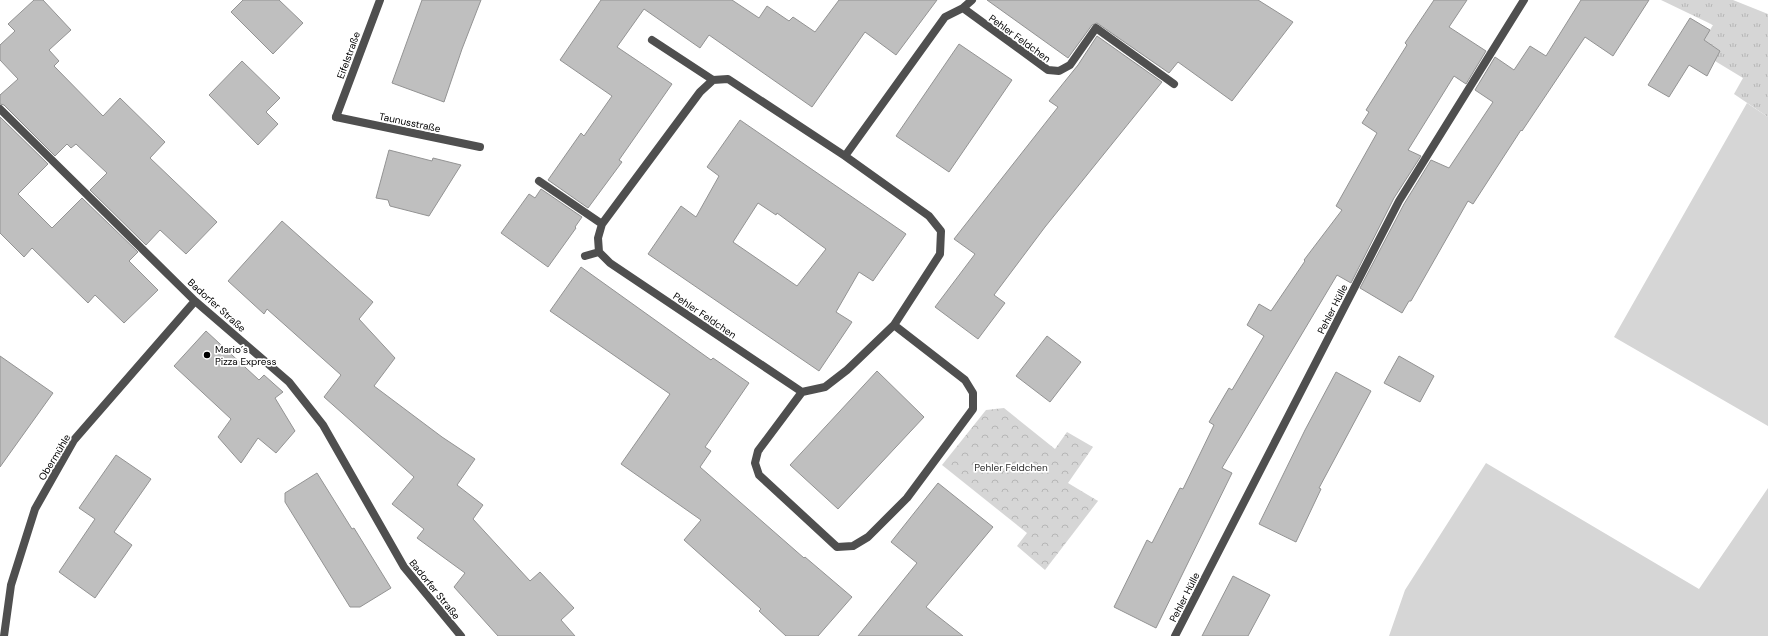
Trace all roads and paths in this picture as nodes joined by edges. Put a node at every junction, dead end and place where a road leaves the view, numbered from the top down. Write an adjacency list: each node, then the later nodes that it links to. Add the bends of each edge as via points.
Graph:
1 (380, 0): 9 (street, Eifelstraße)
2 (972, 0): 4 (street)
3 (1524, 0): 21 (street, Pehler Hülle, via 1399,201)
4 (963, 8): 7 (street, Pehler Feldchen, via 1048,70 1059,71 1070,65 1096,28); 11 (street, via 945,17)
5 (652, 40): 6 (street)
6 (713, 80): 11 (street, via 728,78); 13 (street, via 700,92)
7 (1174, 84)
8 (0, 109): 16 (street, Badorfer Straße)
9 (336, 117): 10 (street, Taunusstraße)
10 (480, 147)
11 (845, 156): 17 (street, via 929,216 941,231 940,254)
12 (539, 181): 13 (street)
13 (602, 224): 14 (street, via 598,238)
14 (599, 252): 15 (street); 18 (street, Pehler Feldchen, via 610,263)
15 (585, 256)
16 (195, 301): 19 (street, Obermühle, via 74,440 35,509 11,585); 20 (street, Badorfer Straße, via 289,382 323,425 404,567)
17 (894, 325): 18 (street, via 847,370 825,387); 18 (street, via 965,380 973,393 973,409 907,498 868,537 853,546 837,547 759,475 755,463 758,452)
18 (802, 392)
19 (4, 636)
20 (460, 636)
21 (1175, 636)

